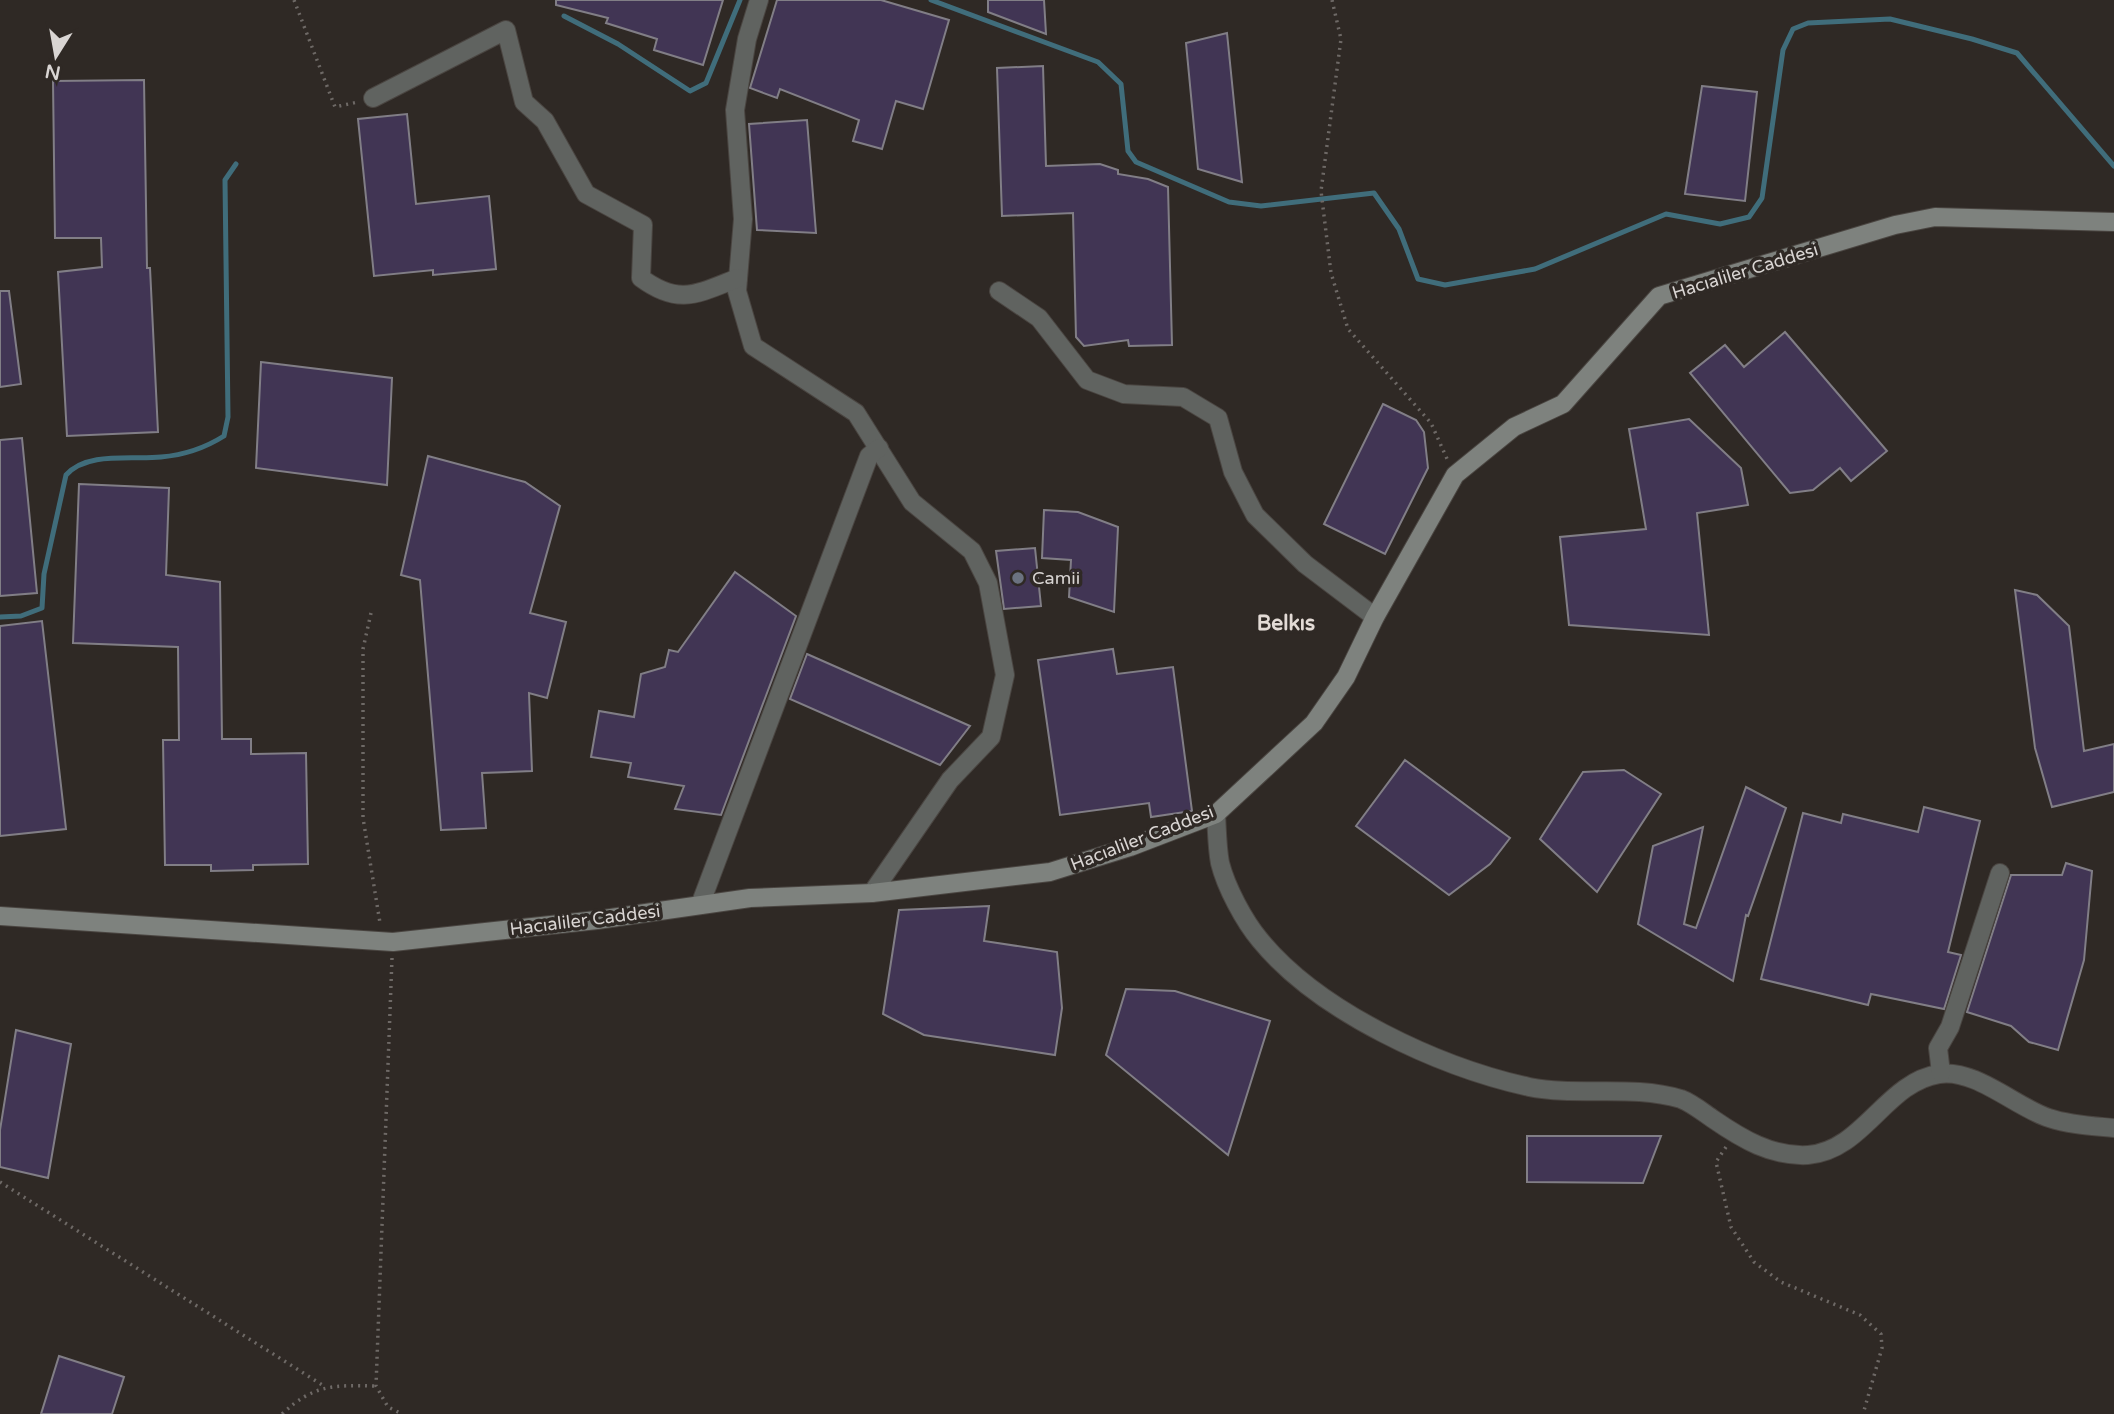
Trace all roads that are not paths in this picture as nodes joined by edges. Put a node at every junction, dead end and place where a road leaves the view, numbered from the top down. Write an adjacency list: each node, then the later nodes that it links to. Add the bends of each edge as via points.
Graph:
1 (760, 0): 4 (street, via 747,39 735,110 743,219)
2 (373, 98): 4 (street, via 506,30 524,102 545,121 586,194 643,225 640,278 660,292 690,297)
3 (2114, 222): 7 (street, Hacıaliler Caddesi, via 1935,217 1658,296 1563,404 1514,427 1455,475)
4 (738, 278): 6 (street, via 737,291 753,346 856,413)
5 (999, 290): 7 (street, via 1039,318 1087,380 1124,394 1183,397 1219,418 1233,472 1255,515 1306,565)
6 (879, 448): 10 (street, via 912,502 972,551 988,583 1005,675 991,737 950,780); 11 (street, via 869,456)
7 (1375, 617): 8 (street, Hacıaliler Caddesi, via 1346,677 1314,723)
8 (1216, 814): 10 (street, Hacıaliler Caddesi, via 1051,872); 13 (street, via 1220,864 1259,939 1303,982 1359,1019 1430,1054 1532,1088 1606,1090 1682,1100 1735,1134 1778,1154 1830,1152 1911,1084)
9 (2000, 873): 13 (street, via 1950,1027 1938,1048)
10 (872, 893): 11 (street, Hacıaliler Caddesi, via 750,898)
11 (700, 905): 12 (street, Hacıaliler Caddesi, via 388,941)
12 (0, 916)
13 (1941, 1073): 14 (street, via 1972,1079 2047,1117)
14 (2114, 1128)

